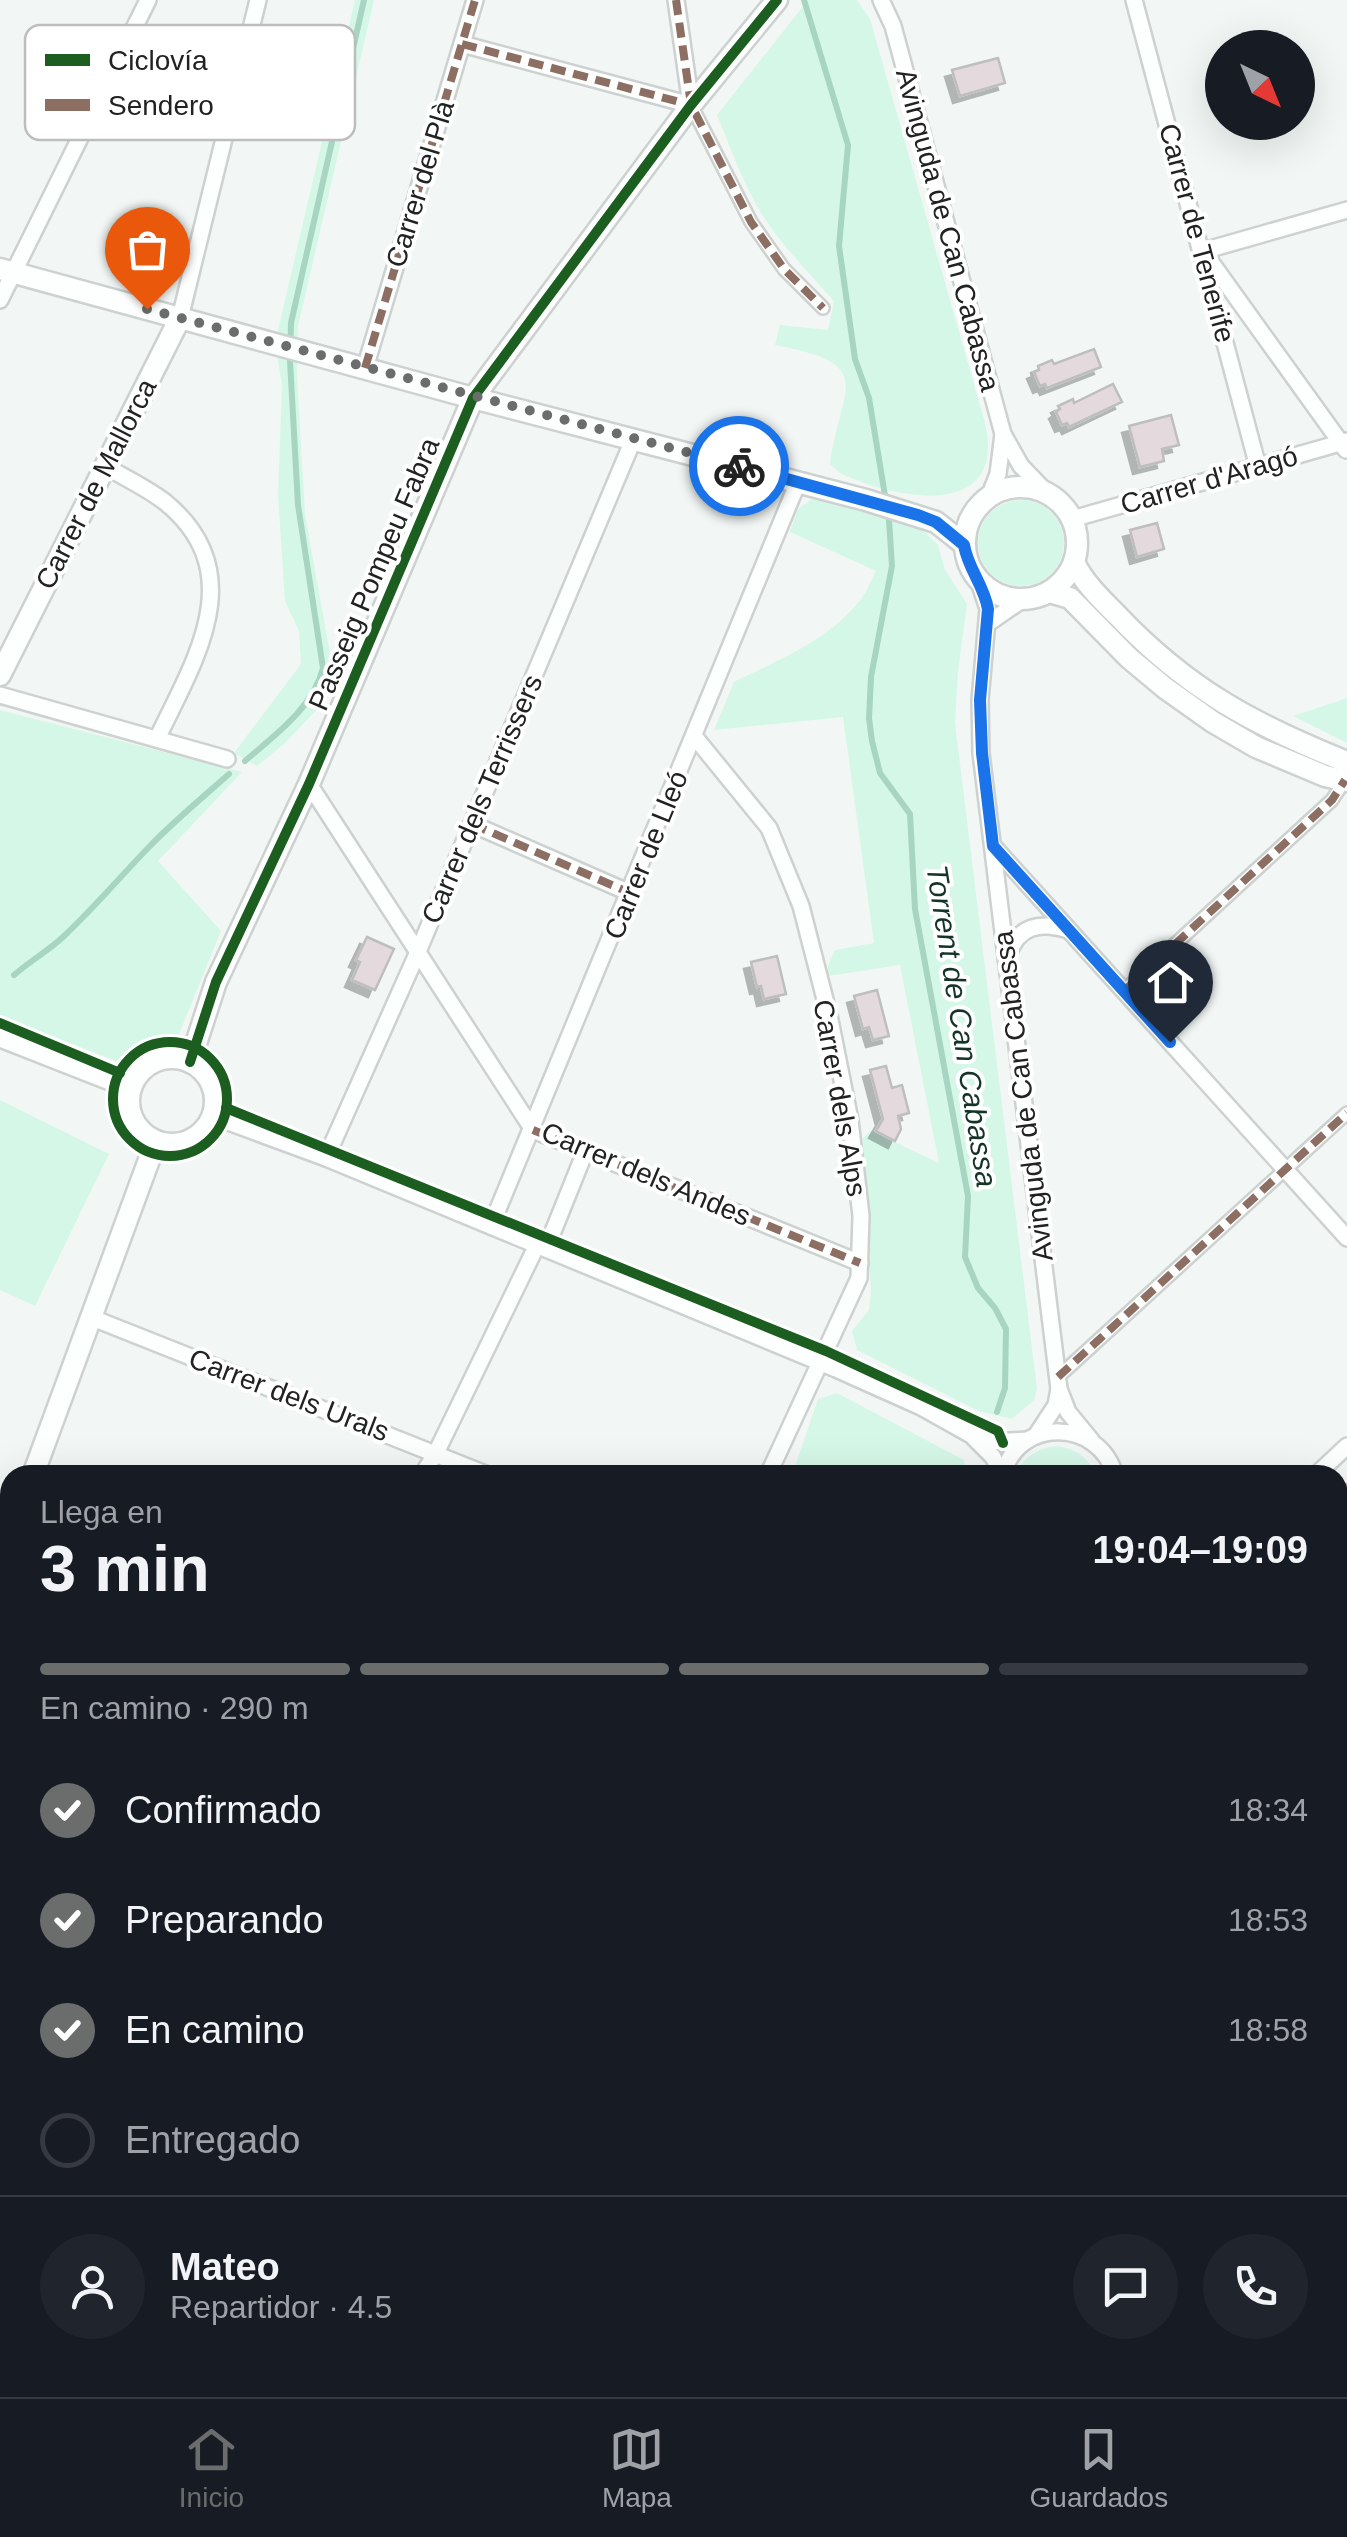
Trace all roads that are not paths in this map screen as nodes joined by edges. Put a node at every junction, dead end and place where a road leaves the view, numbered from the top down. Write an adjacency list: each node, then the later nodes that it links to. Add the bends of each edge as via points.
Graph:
1 (148, 0): 9 (street)
2 (258, 0): 10 (street, Carrer de Mallorca)
3 (475, 0): 12 (street, Carrer del Plà)
4 (676, 0): 13 (street)
5 (777, 0): 13 (street, Passeig Pompeu Fabra)
6 (880, 0): 11 (street, Avinguda de Can Cabassa)
7 (891, 0): 11 (street, Avinguda de Can Cabassa)
8 (1134, 0): 17 (street, Carrer de Tenerife)
9 (135, 25)
10 (252, 25)
11 (893, 26): 24 (street, Avinguda de Can Cabassa)
12 (462, 44): 13 (street); 22 (street, Carrer del Plà)
13 (691, 105): 20 (street, via 751,222 784,270); 23 (street, Passeig Pompeu Fabra)
14 (75, 140): 18 (street)
15 (224, 140): 21 (street, Carrer de Mallorca)
16 (1347, 210): 17 (street)
17 (1203, 251): 26 (street); 28 (street, Carrer de Tenerife)
18 (6, 271): 19 (street); 21 (street)
19 (0, 300)
20 (823, 308)
21 (180, 318): 22 (street); 27 (street, Carrer de Mallorca)
22 (364, 368): 23 (street)
23 (473, 398): 25 (street); 46 (street, Passeig Pompeu Fabra)
24 (1004, 434): 30 (street, Avinguda de Can Cabassa); 31 (street, Avinguda de Can Cabassa, via 998,474)
25 (634, 438): 29 (street); 47 (street, Carrer dels Terrissers)
26 (1345, 445): 28 (street, Carrer d'Aragó)
27 (105, 466): 40 (street, Carrer de Mallorca); 43 (street, via 178,516 206,561 212,592 201,648)
28 (1258, 467): 33 (street, Carrer d'Aragó)
29 (798, 482): 32 (street); 42 (street, Carrer de Lleó)
30 (1046, 492): 31 (street, via 1021,487); 33 (street)
31 (982, 503): 32 (street, via 942,517); 34 (street)
32 (918, 515): 34 (street)
33 (1072, 518): 35 (street)
34 (964, 545): 36 (street)
35 (1074, 562): 37 (street); 45 (street, via 1094,592 1177,672)
36 (979, 582): 38 (street); 39 (street, Avinguda de Can Cabassa)
37 (1050, 592): 38 (street); 45 (street, via 1070,598 1129,658 1213,722 1325,776)
38 (1022, 600): 39 (street)
39 (987, 624): 48 (street, Avinguda de Can Cabassa, via 980,700)
40 (0, 675)
41 (0, 695): 43 (street)
42 (694, 736): 49 (street, Carrer de Lleó); 67 (street, Carrer dels Alps, via 769,828 801,906 850,1120)
43 (157, 740): 44 (street)
44 (227, 759)
45 (1346, 774): 53 (street, via 1332,800)
46 (310, 784): 51 (street, Carrer dels Andes); 55 (street, Passeig Pompeu Fabra, via 216,982)
47 (472, 824): 49 (street); 51 (street, Carrer dels Terrissers)
48 (993, 846): 50 (street); 52 (street, Avinguda de Can Cabassa)
49 (630, 893): 59 (street, Carrer de Lleó)
50 (1069, 931): 52 (street, via 1035,925 1012,942); 53 (street)
51 (417, 954): 59 (street, Carrer dels Andes); 62 (street, Carrer dels Terrissers)
52 (1007, 960): 70 (street, Avinguda de Can Cabassa)
53 (1124, 991): 63 (street)
54 (0, 1038): 56 (street)
55 (190, 1062): 56 (street, via 154,1062); 58 (street, via 214,1090)
56 (130, 1090): 60 (street, via 137,1126)
57 (1347, 1113): 63 (street)
58 (212, 1116): 60 (street, via 189,1140); 62 (street)
59 (533, 1130): 61 (street, Carrer dels Andes); 64 (street, Carrer de Lleó)
60 (156, 1140): 68 (street)
61 (585, 1152): 66 (street); 67 (street, Carrer dels Andes)
62 (326, 1158): 64 (street)
63 (1285, 1170): 65 (street); 70 (street)
64 (491, 1226): 66 (street)
65 (1347, 1238)
66 (542, 1247): 69 (street); 75 (street)
67 (860, 1263): 69 (street, Carrer dels Alps)
68 (90, 1317): 75 (street, Carrer dels Urals); 76 (street)
69 (821, 1362): 71 (street); 79 (street, Carrer dels Alps)
70 (1058, 1383): 72 (street, via 1056,1405); 73 (street, Avinguda de Can Cabassa, via 1068,1412)
71 (971, 1435): 72 (street, via 993,1442); 80 (street)
72 (1032, 1437): 73 (street, via 1066,1430); 81 (street)
73 (1091, 1440): 82 (street, Avinguda de Can Cabassa)
74 (1347, 1446): 83 (street)
75 (436, 1453): 77 (street); 78 (street, Carrer dels Urals)
76 (37, 1465)
77 (428, 1465)
78 (464, 1465)
79 (773, 1465)
80 (997, 1465)
81 (1006, 1465)
82 (1110, 1465)
83 (1327, 1465)

